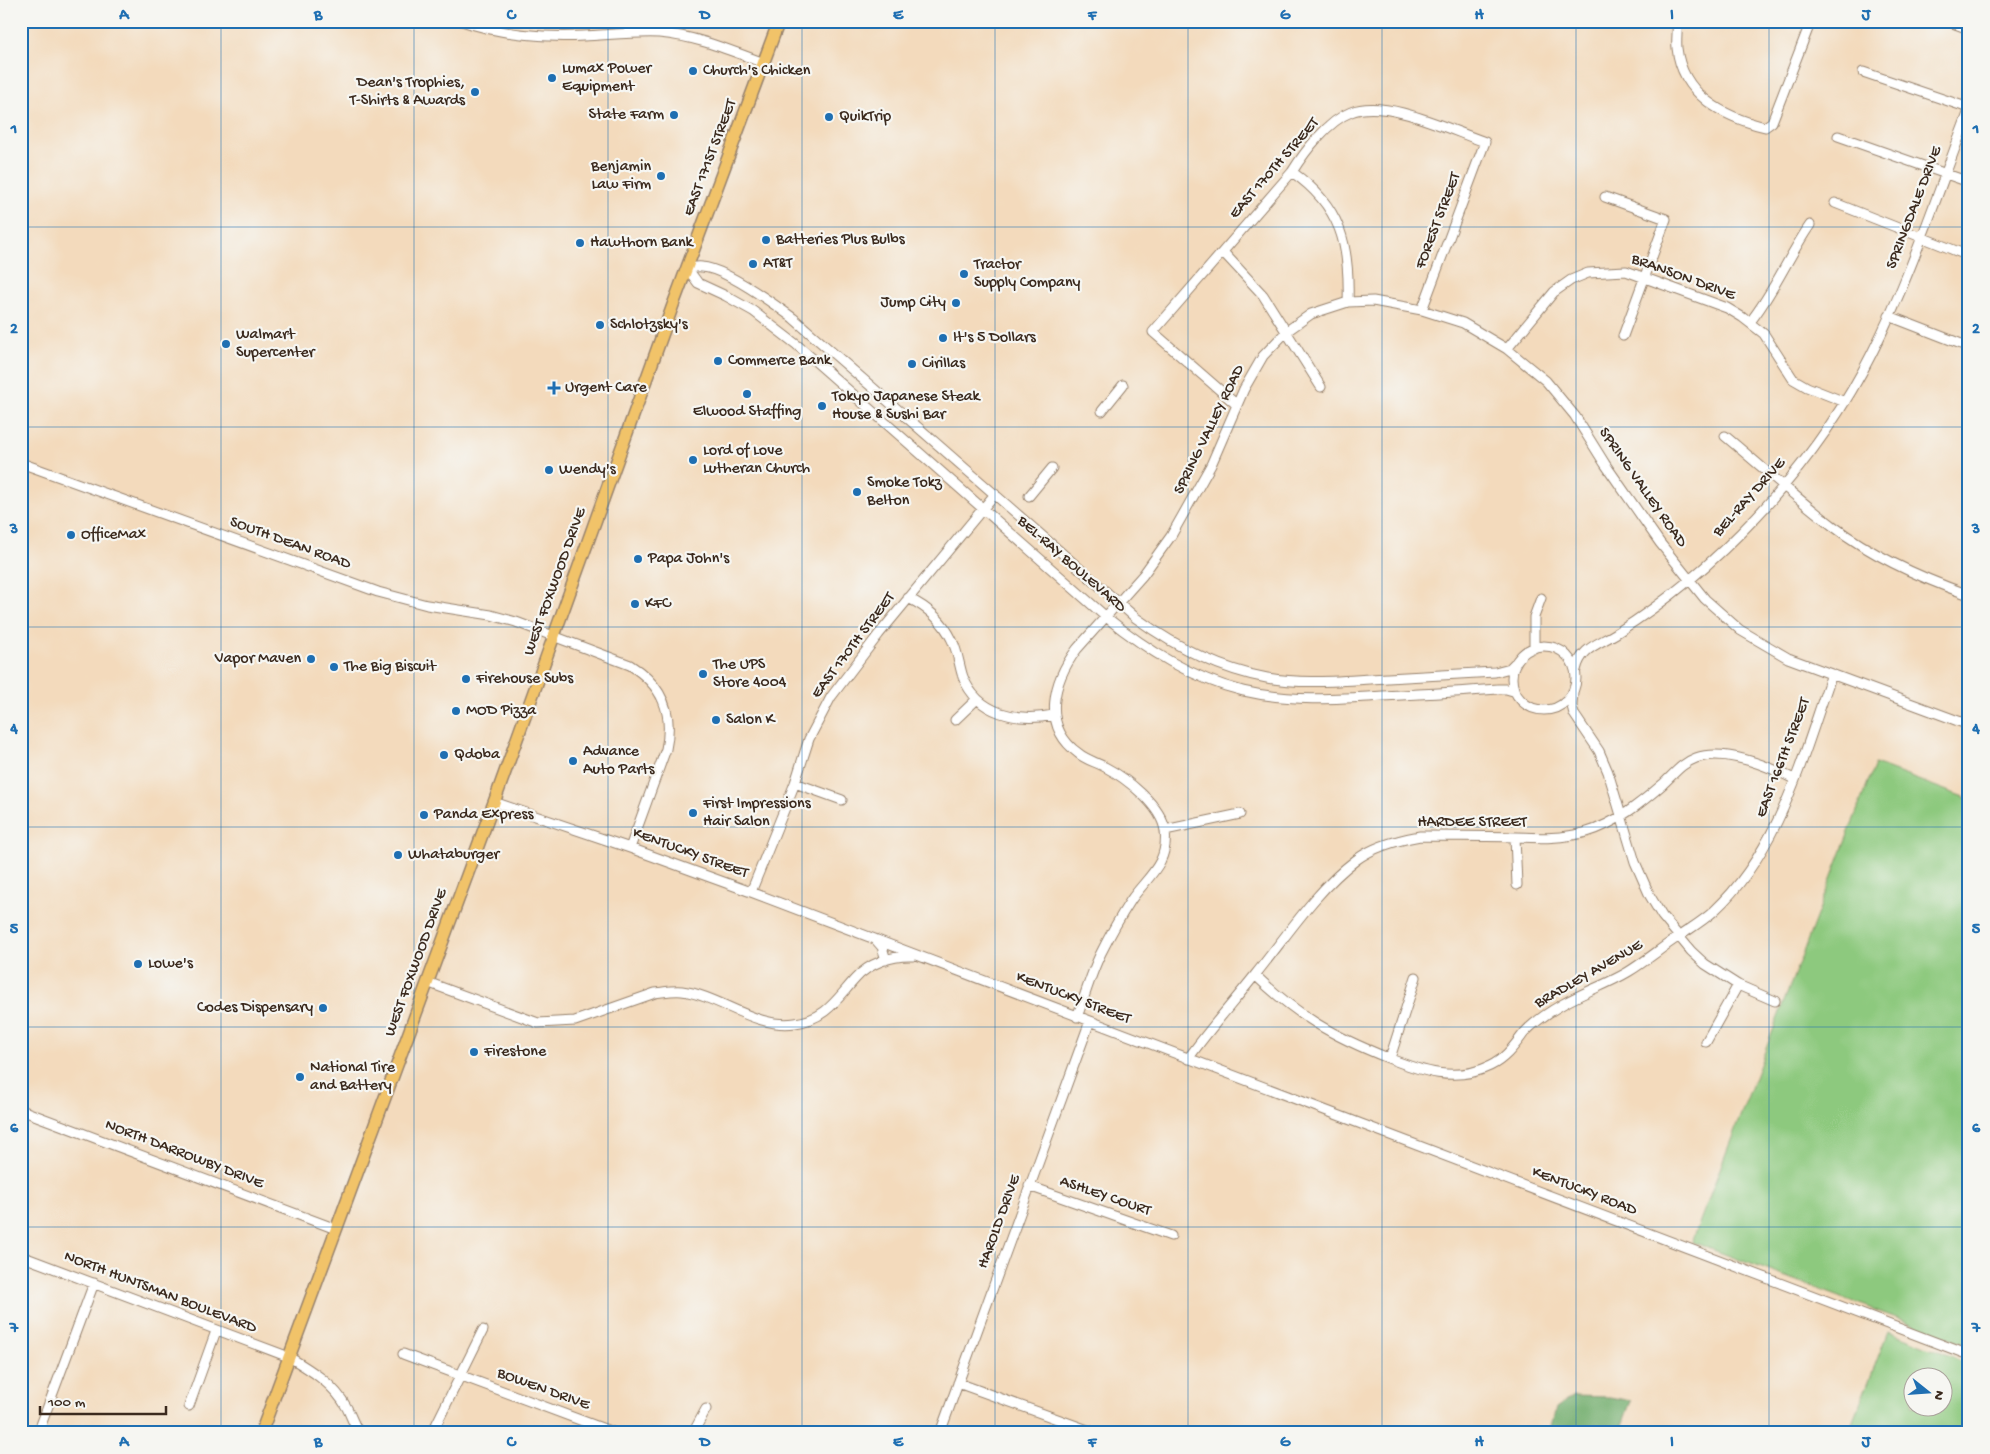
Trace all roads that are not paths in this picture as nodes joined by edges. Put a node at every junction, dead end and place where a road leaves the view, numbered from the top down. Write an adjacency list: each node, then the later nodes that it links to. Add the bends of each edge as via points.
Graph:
1 (462, 21): 7 (street, via 496,30 557,37 639,33 686,37)
2 (779, 21): 7 (main road, EAST 171ST STREET)
3 (1677, 21): 4 (street, via 1677,49 1684,75 1700,96 1716,109 1765,127 1772,122)
4 (1811, 21)
5 (1947, 21): 6 (street)
6 (1969, 29)
7 (764, 63): 21 (main road, EAST 171ST STREET)
8 (1863, 72): 9 (street)
9 (1969, 110): 13 (street, SPRINGDALE DRIVE)
10 (1838, 136): 13 (street)
11 (1485, 142): 12 (street, EAST 170TH STREET, via 1400,112 1361,109 1350,112 1322,134); 26 (street, FOREST STREET)
12 (1292, 172): 19 (street, EAST 170TH STREET); 23 (street, via 1319,194 1337,219 1348,271)
13 (1944, 174): 14 (street); 18 (street, SPRINGDALE DRIVE)
14 (1969, 182)
15 (1605, 197): 22 (street, via 1666,220)
16 (1835, 203): 18 (street)
17 (1810, 224): 29 (street, via 1769,297)
18 (1921, 236): 20 (street); 27 (street, SPRINGDALE DRIVE)
19 (1223, 252): 30 (street, via 1246,274); 39 (street, EAST 170TH STREET, via 1153,332)
20 (1969, 256)
21 (687, 268): 24 (main road, EAST 171ST STREET); 25 (street, BEL-RAY BOULEVARD, via 704,267 724,275); 28 (street, BEL-RAY BOULEVARD, via 698,283)
22 (1644, 277): 29 (street, BRANSON DRIVE, via 1727,308); 31 (street); 33 (street, BRANSON DRIVE, via 1626,270 1605,270 1571,280 1554,292)
23 (1348, 302): 26 (street, SPRING VALLEY ROAD, via 1373,301); 30 (street, SPRING VALLEY ROAD, via 1311,314)
24 (673, 306): 54 (main road, WEST FOXWOOD DRIVE)
25 (777, 306): 28 (street); 36 (street, BEL-RAY BOULEVARD)
26 (1422, 310): 33 (street, SPRING VALLEY ROAD, via 1463,323)
27 (1889, 316): 32 (street); 38 (street, BEL-RAY DRIVE)
28 (766, 320): 37 (street, BEL-RAY BOULEVARD)
29 (1750, 322): 38 (street, BRANSON DRIVE, via 1764,334 1793,379)
30 (1287, 331): 35 (street); 39 (street, SPRING VALLEY ROAD, via 1263,356)
31 (1623, 336)
32 (1969, 346)
33 (1507, 349): 48 (street, SPRING VALLEY ROAD, via 1546,381 1561,398 1632,504)
34 (1122, 385): 40 (street)
35 (1321, 387)
36 (874, 389): 37 (street); 45 (street, BEL-RAY BOULEVARD)
37 (862, 402): 47 (street, BEL-RAY BOULEVARD)
38 (1845, 402): 44 (street, BEL-RAY DRIVE)
39 (1238, 405): 52 (street, SPRING VALLEY ROAD, via 1184,517 1144,575)
40 (1102, 411)
41 (1725, 436): 44 (street)
42 (21, 463): 54 (street, SOUTH DEAN ROAD, via 378,592 436,607 491,615)
43 (1052, 468): 46 (street)
44 (1784, 485): 48 (street, BEL-RAY DRIVE, via 1728,546); 49 (street, via 1834,527 1884,558 1936,584)
45 (995, 494): 47 (street, EAST 170TH STREET); 52 (street, BEL-RAY BOULEVARD)
46 (1029, 496)
47 (983, 508): 50 (street, EAST 170TH STREET); 53 (street, BEL-RAY BOULEVARD)
48 (1689, 581): 57 (street, BEL-RAY DRIVE, via 1625,628); 60 (street, SPRING VALLEY ROAD, via 1722,615 1755,640 1788,658)
49 (1969, 595)
50 (908, 598): 65 (street, via 945,627 958,654 964,678); 72 (street, EAST 170TH STREET, via 831,697 809,739)
51 (1541, 598): 55 (street, via 1534,617)
52 (1119, 603): 53 (street, SPRING VALLEY ROAD); 61 (street, BEL-RAY BOULEVARD, via 1159,634 1196,655 1241,672)
53 (1106, 617): 64 (street, BEL-RAY BOULEVARD, via 1154,653 1184,669 1244,691); 68 (street, SPRING VALLEY ROAD, via 1068,661 1057,686)
54 (554, 635): 74 (main road, WEST FOXWOOD DRIVE); 79 (street, SOUTH DEAN ROAD, via 630,665 650,680 663,700 669,724 666,749)
55 (1534, 648): 56 (street, via 1551,646); 58 (street, BEL-RAY BOULEVARD)
56 (1563, 651): 57 (street); 59 (street)
57 (1582, 654): 59 (street)
58 (1515, 663): 61 (street, BEL-RAY BOULEVARD, via 1496,672); 62 (street, via 1511,677)
59 (1576, 670): 63 (street)
60 (1832, 674): 70 (street, SPRING VALLEY ROAD); 71 (street, EAST 166TH STREET)
61 (1290, 681): 64 (street)
62 (1513, 691): 64 (street, BEL-RAY BOULEVARD, via 1338,700); 66 (street, via 1525,705)
63 (1573, 693): 66 (street, via 1563,704); 67 (street)
64 (1288, 698)
65 (977, 699): 68 (street, via 996,712 1011,717); 69 (street)
66 (1550, 710): 67 (street)
67 (1574, 714): 76 (street, via 1599,751)
68 (1054, 715): 77 (street, SPRING VALLEY ROAD, via 1068,745 1087,760 1129,782 1152,806)
69 (955, 720)
70 (1969, 725)
71 (1794, 779): 76 (street, HARDEE STREET, via 1760,764 1706,756 1685,764 1650,796); 82 (street, EAST 166TH STREET, via 1772,832 1748,871 1701,923)
72 (794, 783): 73 (street); 81 (street, EAST 170TH STREET)
73 (842, 800)
74 (494, 802): 79 (street, KENTUCKY STREET); 89 (main road, WEST FOXWOOD DRIVE)
75 (1240, 814): 77 (street)
76 (1620, 816): 78 (street, HARDEE STREET, via 1572,836); 82 (street, via 1650,896)
77 (1165, 830): 92 (street, via 1160,862 1122,914 1101,953)
78 (1515, 837): 80 (street); 87 (street, HARDEE STREET, via 1420,836 1369,852 1356,860 1306,910)
79 (630, 848): 81 (street, KENTUCKY STREET)
80 (1517, 885)
81 (751, 892): 83 (street, KENTUCKY STREET)
82 (1678, 936): 90 (street, via 1705,964); 95 (street, BRADLEY AVENUE, via 1627,972 1552,1010 1525,1033 1508,1054 1488,1067 1464,1073 1432,1073)
83 (875, 939): 84 (street, KENTUCKY STREET); 86 (street)
84 (888, 944): 85 (street, KENTUCKY STREET); 86 (street, via 894,952)
85 (919, 956): 86 (street); 92 (street, KENTUCKY STREET)
86 (890, 959): 89 (street, via 866,969 823,1013 794,1023 771,1022 694,994 669,991 576,1022 538,1023)
87 (1256, 975): 95 (street, BRADLEY AVENUE, via 1318,1026); 96 (street, HARDEE STREET)
88 (1416, 977): 95 (street)
89 (427, 982): 99 (main road, WEST FOXWOOD DRIVE)
90 (1738, 985): 91 (street); 94 (street)
91 (1775, 1001)
92 (1077, 1017): 93 (street, KENTUCKY STREET)
93 (1090, 1021): 96 (street, KENTUCKY STREET); 98 (street, HAROLD DRIVE)
94 (1706, 1042)
95 (1390, 1058)
96 (1188, 1059): 106 (street, KENTUCKY ROAD)
97 (21, 1110): 99 (street, NORTH DARROWBY DRIVE)
98 (1029, 1186): 100 (street, ASHLEY COURT); 109 (street, HAROLD DRIVE)
99 (336, 1229): 107 (main road, WEST FOXWOOD DRIVE)
100 (1171, 1236)
101 (21, 1256): 102 (street, NORTH HUNTSMAN BOULEVARD)
102 (94, 1284): 104 (street, NORTH HUNTSMAN BOULEVARD); 113 (street)
103 (483, 1330): 108 (street)
104 (216, 1331): 107 (street, NORTH HUNTSMAN BOULEVARD); 110 (street)
105 (403, 1354): 108 (street, BOWEN DRIVE)
106 (1969, 1355)
107 (289, 1356): 114 (main road, WEST FOXWOOD DRIVE); 115 (street, NORTH HUNTSMAN BOULEVARD, via 332,1387)
108 (460, 1375): 116 (street); 117 (street, BOWEN DRIVE)
109 (958, 1383): 112 (street); 119 (street, HAROLD DRIVE)
110 (189, 1406)
111 (706, 1408): 118 (street)
112 (1092, 1432)
113 (38, 1433)
114 (261, 1433)
115 (359, 1433)
116 (432, 1433)
117 (615, 1433)
118 (693, 1433)
119 (940, 1433)

